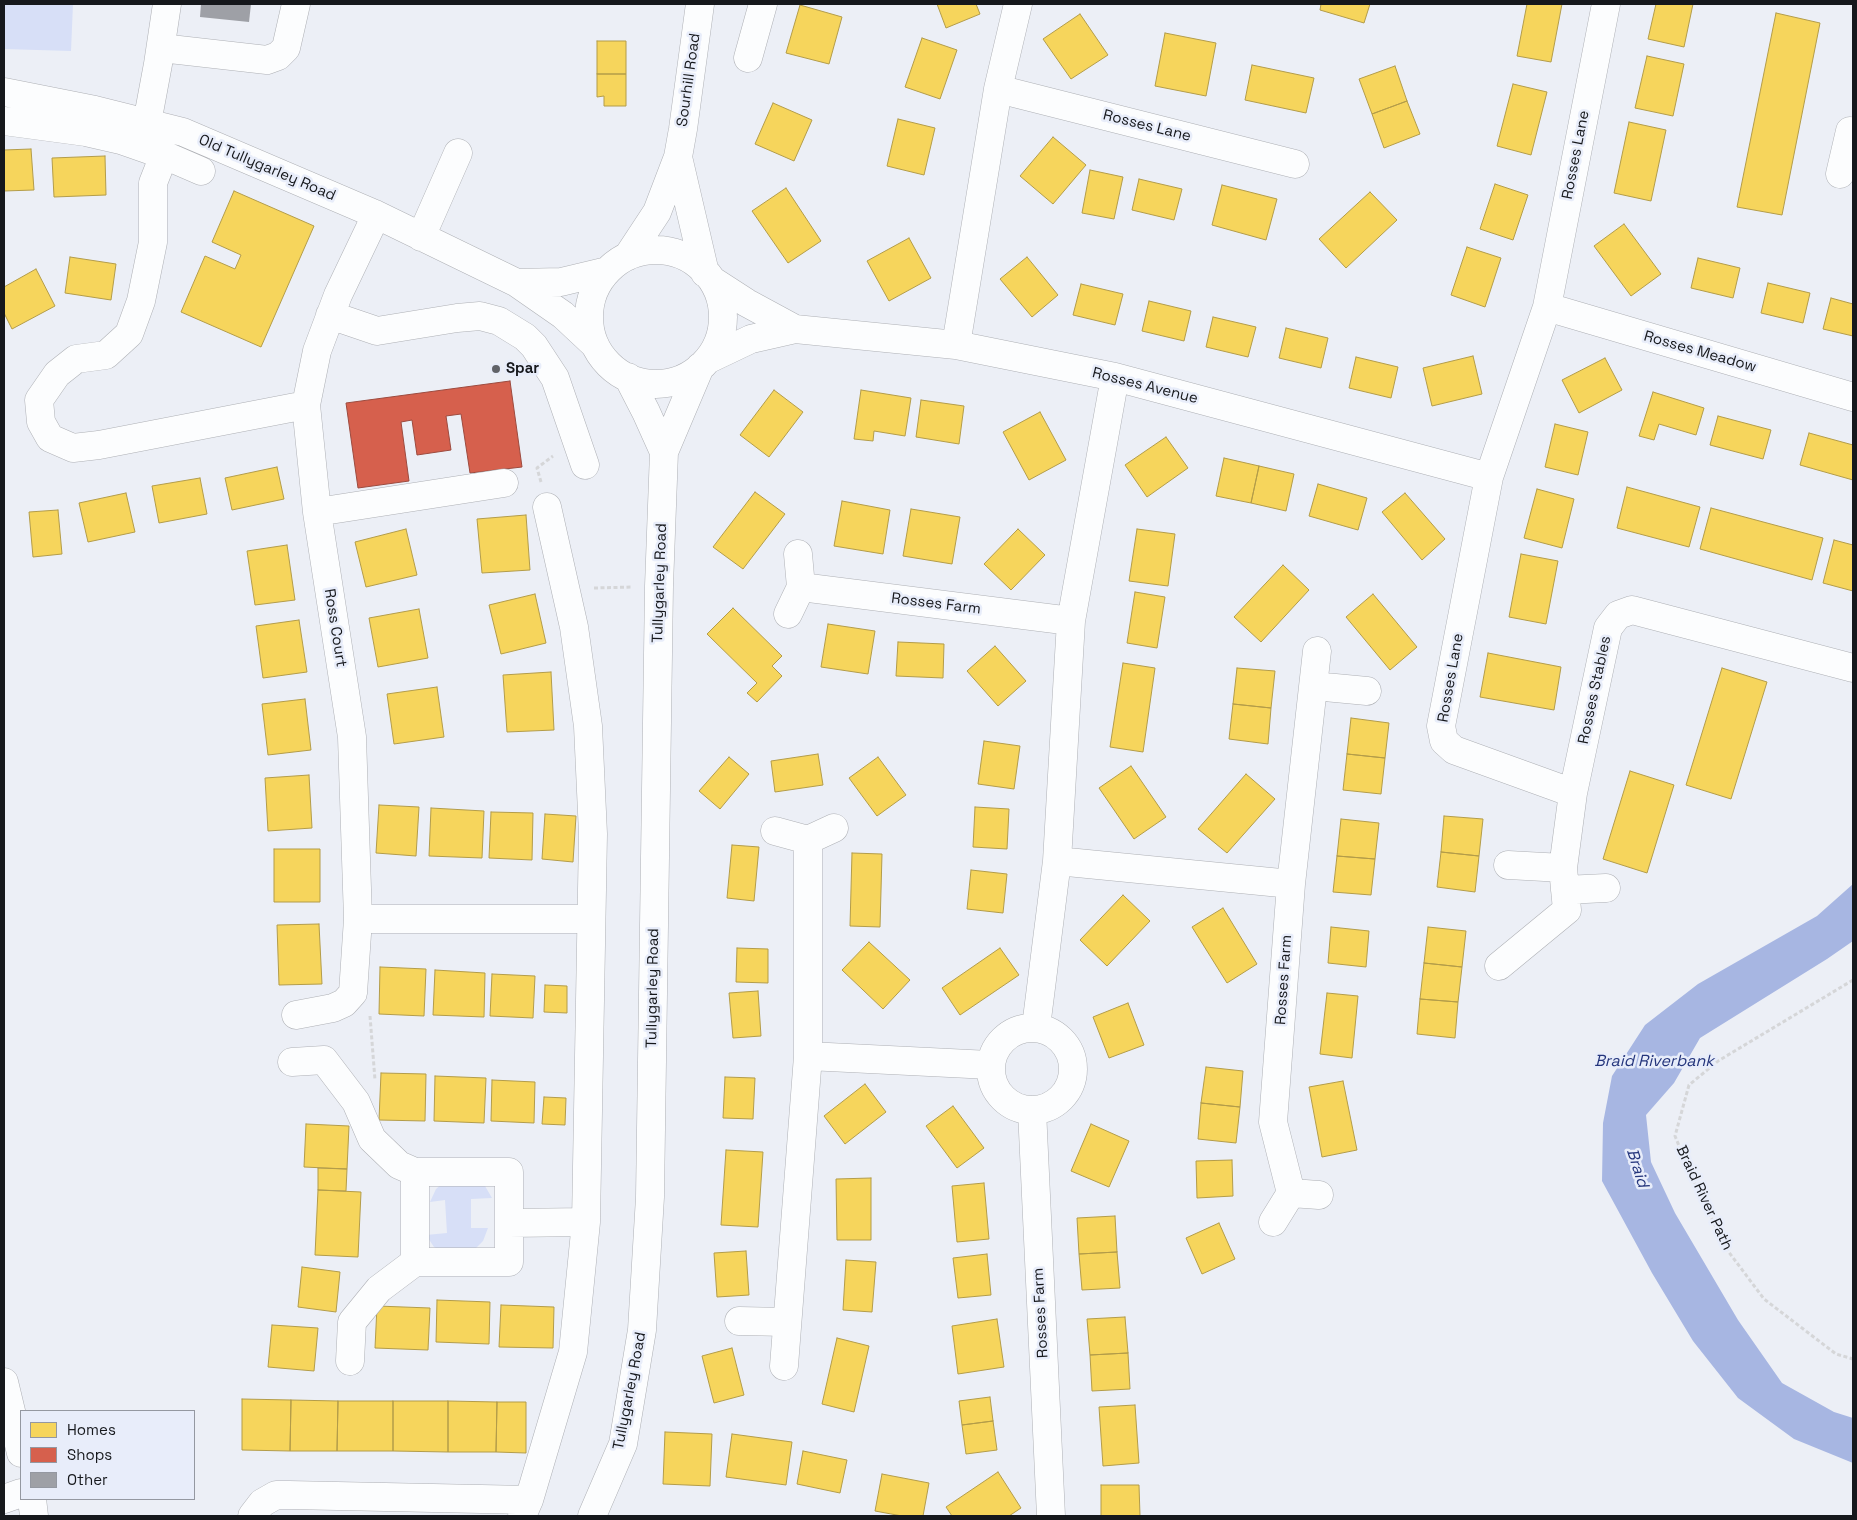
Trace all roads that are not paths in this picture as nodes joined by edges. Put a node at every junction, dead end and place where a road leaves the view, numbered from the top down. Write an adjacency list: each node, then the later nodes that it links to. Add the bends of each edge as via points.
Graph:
1 (167, 4): 7 (street)
2 (296, 4): 7 (street, via 286,48 268,60)
3 (700, 4): 16 (street, Sourhill Road)
4 (763, 4): 8 (street)
5 (1018, 4): 9 (street)
6 (1606, 4): 25 (street, Rosses Lane)
7 (161, 48): 12 (street)
8 (748, 58)
9 (998, 89): 17 (street, Rosses Lane); 29 (street)
10 (4, 92): 12 (street, Old Tullygarley Road)
11 (4, 121): 15 (street, via 86,132 121,140)
12 (146, 123): 20 (street, Old Tullygarley Road, via 183,132)
13 (1852, 126): 19 (street)
14 (458, 153): 21 (street)
15 (164, 156): 18 (street); 34 (street, via 153,183 153,242 141,301 129,334 106,355 76,359 57,374 39,400 40,422 50,438 73,448)
16 (678, 157): 22 (street, Sourhill Road, via 657,212); 23 (street, Sourhill Road)
17 (1295, 164)
18 (201, 171)
19 (1840, 174)
20 (375, 214): 21 (street, Old Tullygarley Road); 26 (street, Ross Court)
21 (421, 237): 24 (street, Old Tullygarley Road)
22 (617, 264): 23 (street, via 640,252 660,250 681,254); 24 (street, Old Tullygarley Road, via 561,282); 28 (street, via 596,287 590,306 589,325)
23 (709, 277): 27 (street, Rosses Avenue, via 747,303); 30 (street, via 721,300 723,322 719,341)
24 (517, 283): 28 (street, Old Tullygarley Road, via 564,315)
25 (1547, 307): 33 (street, Rosses Meadow); 37 (street, Rosses Lane)
26 (330, 315): 34 (street, Ross Court, via 317,351); 35 (street, via 377,331 480,316 499,322 534,346 555,378)
27 (795, 329): 29 (street, Rosses Avenue); 30 (street, Rosses Avenue, via 751,339)
28 (594, 344): 31 (street, via 605,361)
29 (956, 344): 32 (street, Rosses Avenue)
30 (705, 363): 31 (street, via 676,381 656,384 637,382); 36 (street, Tullygarley Road)
31 (628, 377): 36 (street, Tullygarley Road)
32 (1115, 377): 37 (street, Rosses Avenue); 44 (street)
33 (1853, 397)
34 (306, 405): 40 (street, Ross Court)
35 (580, 452)
36 (664, 452): 86 (street, Tullygarley Road, via 650,1197 642,1330 623,1444)
37 (1489, 476): 49 (street, Rosses Lane, via 1441,726 1444,741 1454,750)
38 (504, 483): 40 (street)
39 (547, 507): 59 (street, via 574,627 588,726 593,834)
40 (317, 512): 58 (street, Ross Court, via 352,736)
41 (798, 554): 42 (street)
42 (801, 587): 43 (street); 44 (street, Rosses Farm)
43 (788, 614)
44 (1071, 621): 53 (street)
45 (1317, 651): 47 (street, Rosses Farm)
46 (1853, 668): 49 (street, Rosses Stables, via 1632,610 1618,615 1608,628)
47 (1314, 686): 48 (street); 55 (street, Rosses Farm)
48 (1367, 691)
49 (1573, 793): 57 (street, Rosses Stables)
50 (834, 828): 52 (street)
51 (776, 831): 52 (street)
52 (808, 840): 63 (street)
53 (1057, 861): 55 (street); 62 (street)
54 (1508, 865): 57 (street)
55 (1291, 884): 68 (street, Rosses Farm, via 1273,1122)
56 (1606, 888): 57 (street)
57 (1565, 890): 60 (street)
58 (358, 919): 59 (street); 61 (street, Ross Court, via 352,993 344,1004)
59 (590, 919): 70 (street)
60 (1499, 966)
61 (296, 1015)
62 (1036, 1027): 65 (street, via 1023,1028 1000,1041); 66 (street, via 1061,1039 1069,1050 1073,1071 1067,1091 1058,1101 1046,1108)
63 (808, 1056): 65 (street); 75 (street)
64 (292, 1062): 67 (street, via 324,1060 356,1102 372,1139 399,1166)
65 (990, 1065): 66 (street, via 991,1077 1002,1097 1021,1109)
66 (1032, 1110): 87 (street, Rosses Farm)
67 (415, 1172): 72 (street, via 509,1172); 73 (street)
68 (1291, 1194): 69 (street); 71 (street)
69 (1318, 1195)
70 (586, 1222): 72 (street); 83 (street, via 573,1352)
71 (1274, 1222)
72 (509, 1223): 73 (street, via 509,1262)
73 (415, 1262): 76 (street, via 378,1289 352,1322)
74 (739, 1321): 75 (street)
75 (786, 1322): 77 (street)
76 (350, 1362)
77 (784, 1366)
78 (6, 1399): 79 (street)
79 (20, 1449)
80 (20, 1493): 81 (street)
81 (4, 1499)
82 (32, 1500): 84 (street)
83 (525, 1508): 85 (street, via 276,1495 262,1503)
84 (34, 1516)
85 (252, 1516)
86 (592, 1516)
87 (1051, 1516)

